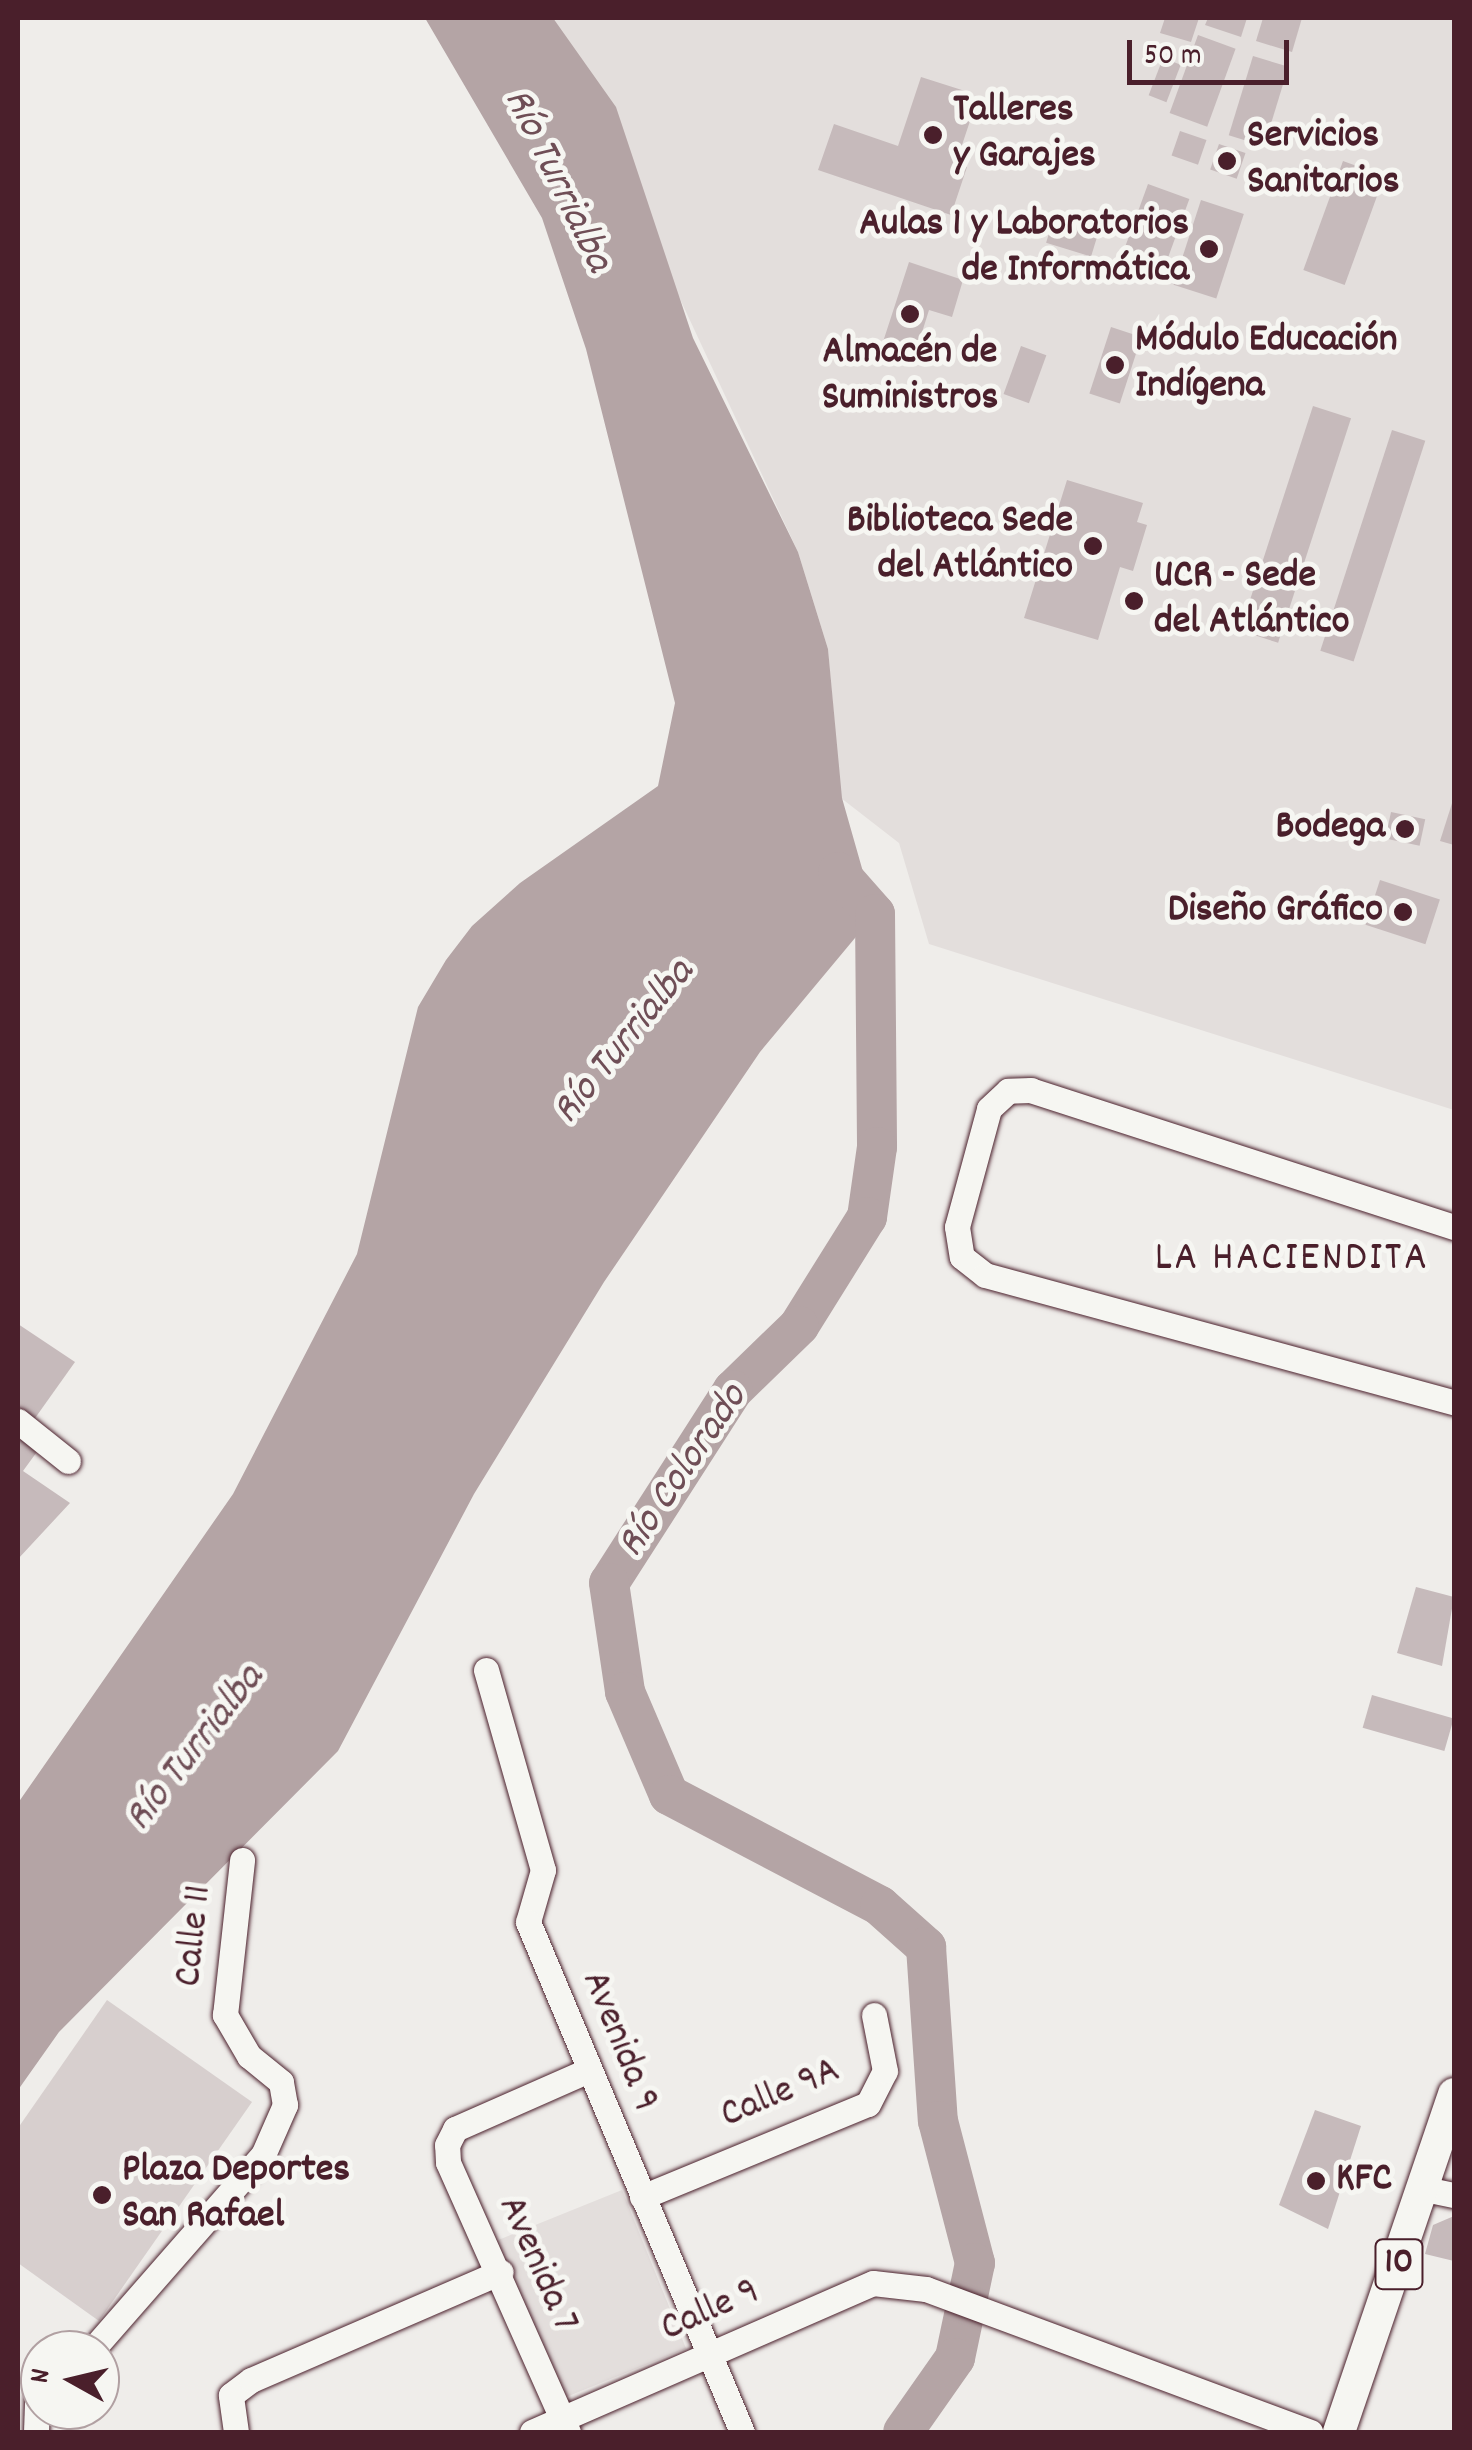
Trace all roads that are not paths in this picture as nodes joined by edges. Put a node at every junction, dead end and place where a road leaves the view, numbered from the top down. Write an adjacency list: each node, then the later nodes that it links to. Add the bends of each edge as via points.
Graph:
1 (1454, 1227): 2 (street, via 1031,1090 1008,1092 989,1109 957,1227 962,1257 985,1275)
2 (1454, 1402)
3 (18, 1422): 4 (street)
4 (68, 1461)
5 (486, 1670): 8 (street, Avenida 9, via 543,1870 528,1922)
6 (242, 1860): 13 (street, Calle 11, via 225,2015 248,2056 280,2082 285,2105 263,2155)
7 (874, 2015): 11 (street, Calle 9A, via 885,2071 868,2104)
8 (589, 2070): 11 (street, Avenida 9); 12 (street, Avenida 7, via 455,2128 448,2162)
9 (1454, 2094): 10 (main road, 10)
10 (1440, 2192): 21 (main road, 10)
11 (642, 2197): 14 (street, Avenida 9)
12 (501, 2272): 15 (street, Avenida 7); 17 (street, via 251,2380 231,2395)
13 (110, 2330)
14 (706, 2354): 15 (street, Calle 9); 16 (street, Calle 9, via 873,2283 926,2289); 19 (street, Avenida 9)
15 (565, 2426): 18 (street, Calle 9)
16 (1274, 2426): 20 (street)
17 (236, 2432)
18 (532, 2432)
19 (742, 2432)
20 (1310, 2432)
21 (1339, 2432)

